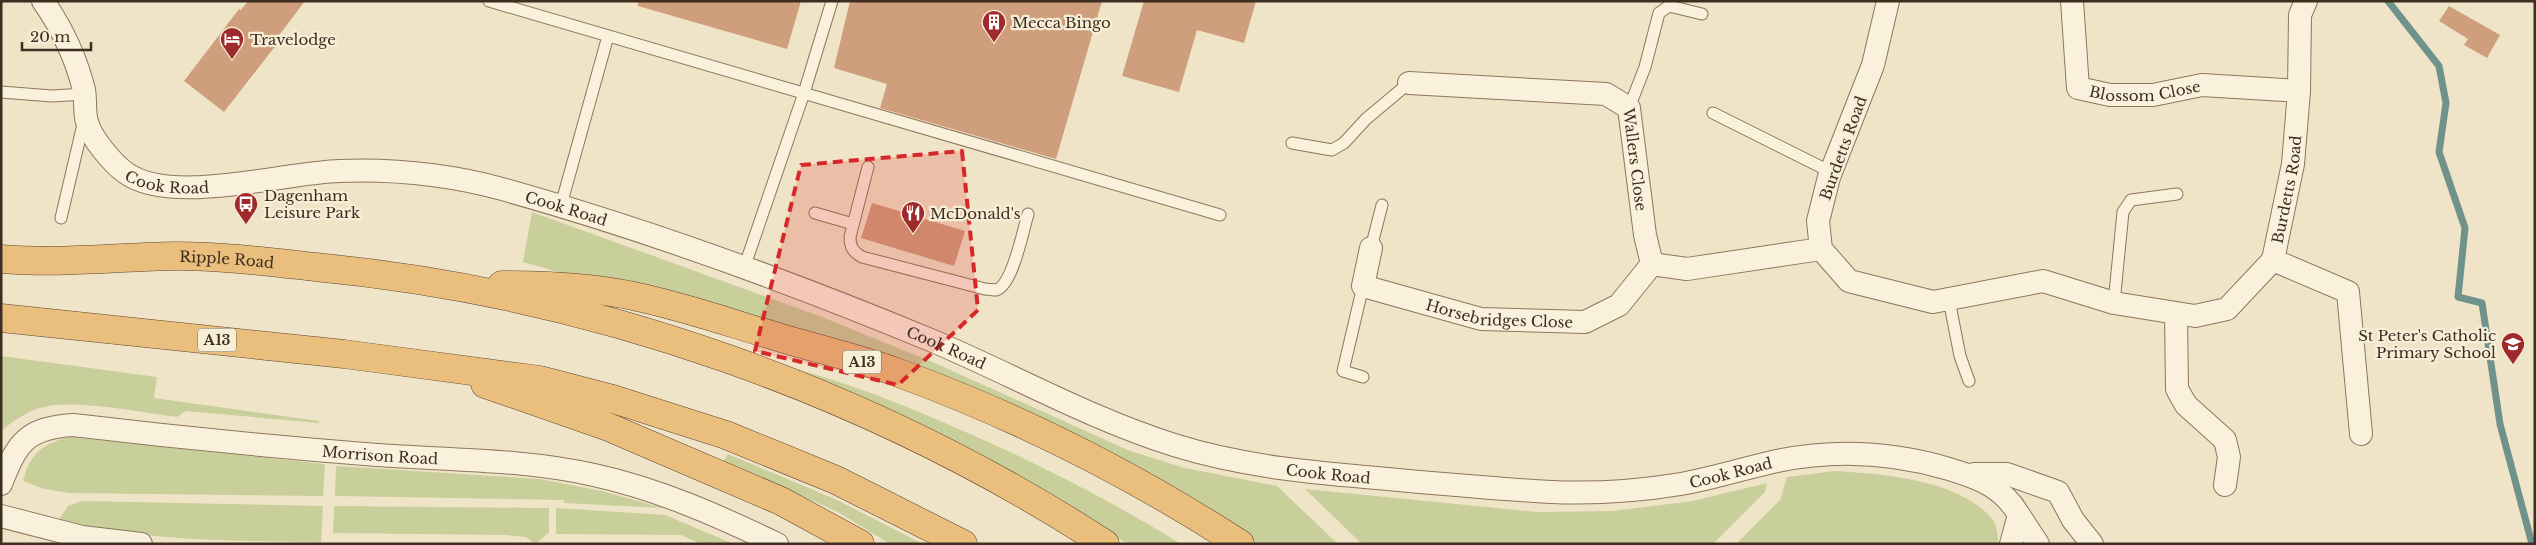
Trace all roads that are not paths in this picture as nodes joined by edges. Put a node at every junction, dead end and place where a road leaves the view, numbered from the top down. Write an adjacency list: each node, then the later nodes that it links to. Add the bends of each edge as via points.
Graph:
1 (44, 1): 13 (street, Cook Road, via 62,29)
2 (489, 1): 8 (lane)
3 (832, 1): 12 (lane)
4 (1888, 1): 19 (street, Burdetts Road, via 1874,65)
5 (2072, 1): 10 (street, Blossom Close, via 2078,88 2110,95 2153,96 2202,84)
6 (2306, 1): 10 (street, Burdetts Road, via 2300,15)
7 (1702, 14): 14 (lane, via 1669,6 1660,13)
8 (608, 36): 12 (lane); 21 (lane)
9 (1409, 83): 14 (street, Wallers Close, via 1606,94); 17 (lane, via 1366,119 1344,143 1332,150)
10 (2299, 91): 31 (street, Burdetts Road, via 2293,164)
11 (1, 92): 13 (lane, via 52,96)
12 (804, 93): 25 (lane); 33 (lane)
13 (85, 94): 16 (street, Cook Road)
14 (1629, 108): 32 (street, Wallers Close, via 1645,235)
15 (1713, 114): 19 (lane)
16 (85, 118): 21 (street, Cook Road, via 92,134 128,175 158,186 184,188 338,171 404,172 464,178); 26 (lane)
17 (1292, 143)
18 (868, 167): 27 (lane)
19 (1831, 172): 29 (street, Burdetts Road, via 1818,220)
20 (2177, 194): 37 (lane, via 2131,200 2123,212)
21 (561, 205): 33 (street, Cook Road)
22 (1382, 205): 28 (lane)
23 (815, 213): 27 (lane)
24 (1028, 214): 27 (lane, via 1012,270 1005,284 997,290 862,257 854,253 850,245)
25 (1220, 216)
26 (61, 218)
27 (853, 224)
28 (1371, 248): 35 (street)
29 (1821, 249): 32 (street, via 1687,269); 36 (street, Burdetts Road, via 1849,281 1932,302)
30 (1, 259): 34 (highway, Ripple Road / A13, via 36,262 179,256 316,267)
31 (2273, 260): 38 (street, Burdetts Road, via 2227,310 2195,316); 43 (street, via 2348,292)
32 (1652, 264): 35 (street, Horsebridges Close, via 1620,305 1585,322 1481,319)
33 (744, 268): 44 (street, Cook Road, via 885,321 1108,420 1173,445 1286,470 1553,492 1614,492 1683,483 1807,455 1851,452 1891,456)
34 (451, 284): 54 (highway, A13, via 636,328 752,367 860,411 998,479); 55 (highway, A13, via 545,285 632,296 895,372 984,407 1068,446 1181,506)
35 (1363, 286): 41 (lane, via 1343,371)
36 (1949, 300): 37 (street, Burdetts Road, via 2043,280); 42 (lane, via 1960,356)
37 (2114, 302): 38 (street, Burdetts Road)
38 (2176, 314): 46 (street, via 2177,389 2186,404 2225,440 2230,457)
39 (1, 318): 40 (highway, A13)
40 (433, 366): 52 (highway, A13, via 606,426 781,501); 53 (highway, A13, via 540,380 612,399 726,436 836,480)
41 (1362, 377)
42 (1969, 381)
43 (2362, 434)
44 (1965, 474): 47 (street, Cook Road, via 1994,485 2011,501); 49 (street, Cook Road, via 2007,474 2058,492)
45 (1, 484): 51 (street, Morrison Road, via 12,454 23,442 53,426 72,425 202,440 520,465 594,475 724,518)
46 (2225, 485)
47 (2019, 515): 56 (street); 57 (street, Cook Road)
48 (1, 516): 50 (street, via 82,537)
49 (2073, 520): 58 (street); 59 (street, Cook Road)
50 (141, 544)
51 (778, 544)
52 (860, 544)
53 (963, 544)
54 (1106, 544)
55 (1240, 544)
56 (2011, 544)
57 (2038, 544)
58 (2070, 544)
59 (2092, 544)

